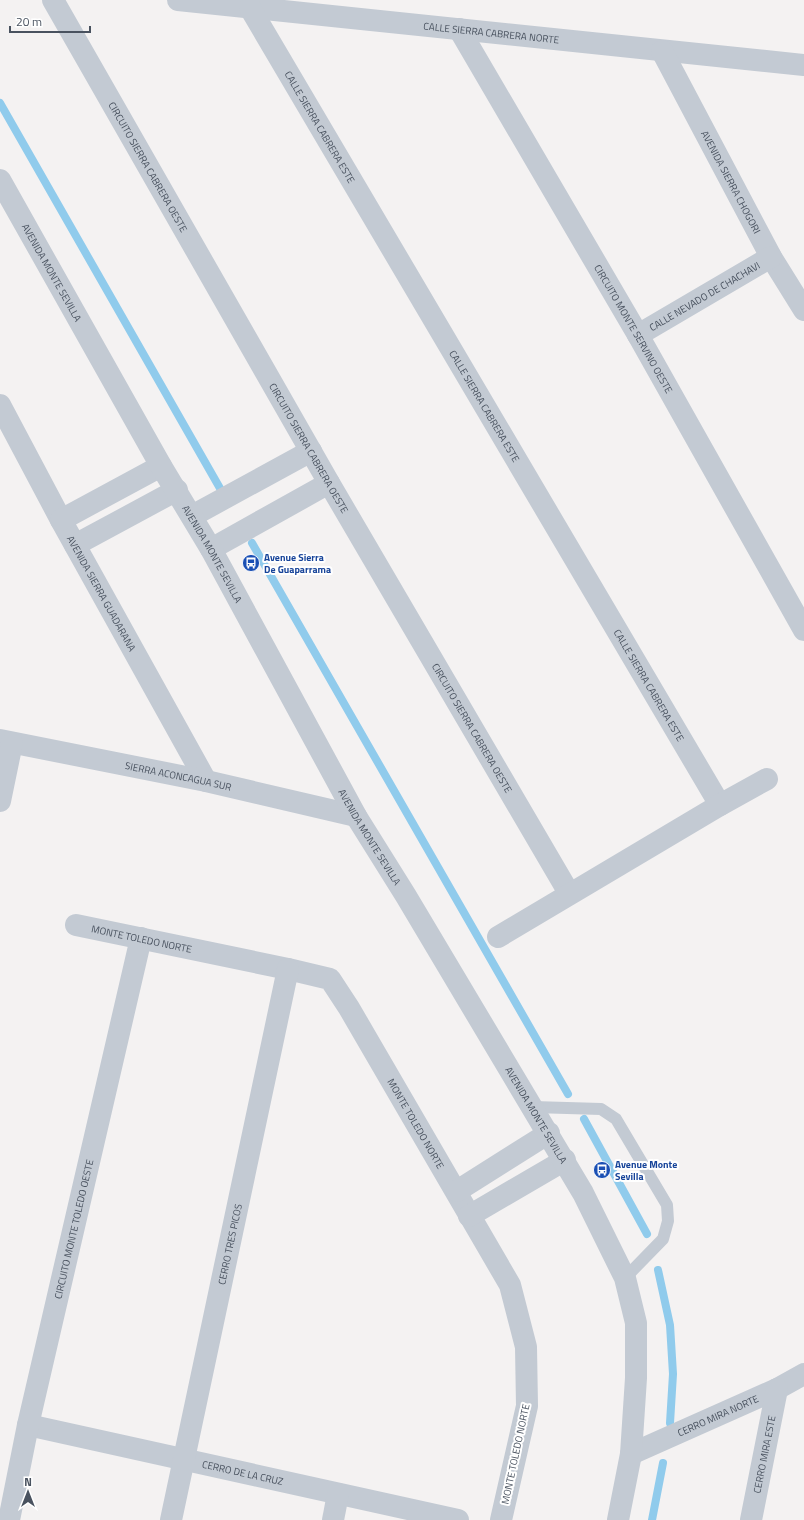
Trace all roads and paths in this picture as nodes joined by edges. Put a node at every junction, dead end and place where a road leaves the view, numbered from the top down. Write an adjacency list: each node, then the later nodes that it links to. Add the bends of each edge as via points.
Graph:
1 (53, 0): 12 (street, CIRCUITO SIERRA CABRERA OESTE)
2 (178, 0): 3 (street, CALLE SIERRA CABRERA NORTE)
3 (250, 8): 4 (street, CALLE SIERRA CABRERA NORTE); 25 (street, CALLE SIERRA CABRERA ESTE)
4 (458, 30): 5 (street, CALLE SIERRA CABRERA NORTE); 10 (street, CIRCUITO MONTE SERVINO OESTE)
5 (662, 51): 6 (street, CALLE SIERRA CABRERA NORTE); 8 (street, AVENIDA SIERRA CHOGORI)
6 (804, 65)
7 (0, 180): 13 (street, AVENIDA MONTE SEVILLA)
8 (772, 257): 9 (street, AVENIDA SIERRA CHOGORI); 10 (street, CALLE NEVADO DE CHACHAVI)
9 (804, 310)
10 (638, 335): 20 (street, CIRCUITO MONTE SERVINO OESTE)
11 (0, 405): 17 (street, AVENIDA SIERRA GUADARANA)
12 (311, 451): 14 (street, CIRCUITO SIERRA CABRERA OESTE); 16 (street)
13 (162, 466): 15 (street, AVENIDA MONTE SEVILLA); 17 (street)
14 (329, 483): 19 (street); 27 (street, CIRCUITO SIERRA CABRERA OESTE)
15 (176, 490): 16 (street, AVENIDA MONTE SEVILLA); 18 (street)
16 (192, 516): 19 (street, AVENIDA MONTE SEVILLA)
17 (61, 520): 18 (street, AVENIDA SIERRA GUADARANA)
18 (75, 545): 23 (street, AVENIDA SIERRA GUADARANA)
19 (211, 549): 26 (street, AVENIDA MONTE SEVILLA)
20 (804, 630)
21 (6, 741): 23 (street, SIERRA ACONCAGUA SUR); 24 (street)
22 (767, 779): 25 (street)
23 (206, 781): 26 (street, SIERRA ACONCAGUA SUR)
24 (0, 801)
25 (720, 805): 27 (street)
26 (356, 816): 32 (street, AVENIDA MONTE SEVILLA)
27 (569, 893): 29 (street)
28 (76, 925): 30 (street, MONTE TOLEDO NORTE)
29 (498, 937)
30 (141, 938): 31 (street, MONTE TOLEDO NORTE); 40 (street, CIRCUITO MONTE TOLEDO OESTE)
31 (288, 969): 35 (street, MONTE TOLEDO NORTE, via 330,979 350,1008); 42 (street, CERRO TRES PICOS)
32 (533, 1107): 33 (street, AVENIDA MONTE SEVILLA); 37 (lane, via 601,1109 616,1119 667,1205 668,1221 663,1239)
33 (549, 1133): 34 (street, AVENIDA MONTE SEVILLA); 35 (street)
34 (565, 1160): 36 (street); 37 (street, AVENIDA MONTE SEVILLA)
35 (457, 1191): 36 (street, MONTE TOLEDO NORTE)
36 (469, 1216): 48 (street, MONTE TOLEDO NORTE, via 510,1285 526,1347 527,1406)
37 (625, 1278): 41 (street, AVENIDA MONTE SEVILLA, via 636,1324 636,1378)
38 (804, 1374): 39 (street, CERRO MIRA NORTE)
39 (777, 1389): 41 (street, CERRO MIRA NORTE); 50 (street, CERRO MIRA ESTE)
40 (28, 1426): 42 (street, CERRO DE LA CRUZ); 44 (street, CIRCUITO MONTE TOLEDO OESTE)
41 (631, 1454): 49 (street, AVENIDA MONTE SEVILLA)
42 (183, 1458): 43 (street, CERRO DE LA CRUZ); 45 (street, CERRO TRES PICOS)
43 (338, 1494): 46 (street); 47 (street, CERRO DE LA CRUZ)
44 (9, 1520)
45 (171, 1520)
46 (333, 1520)
47 (458, 1520)
48 (501, 1520)
49 (618, 1520)
50 (751, 1520)

